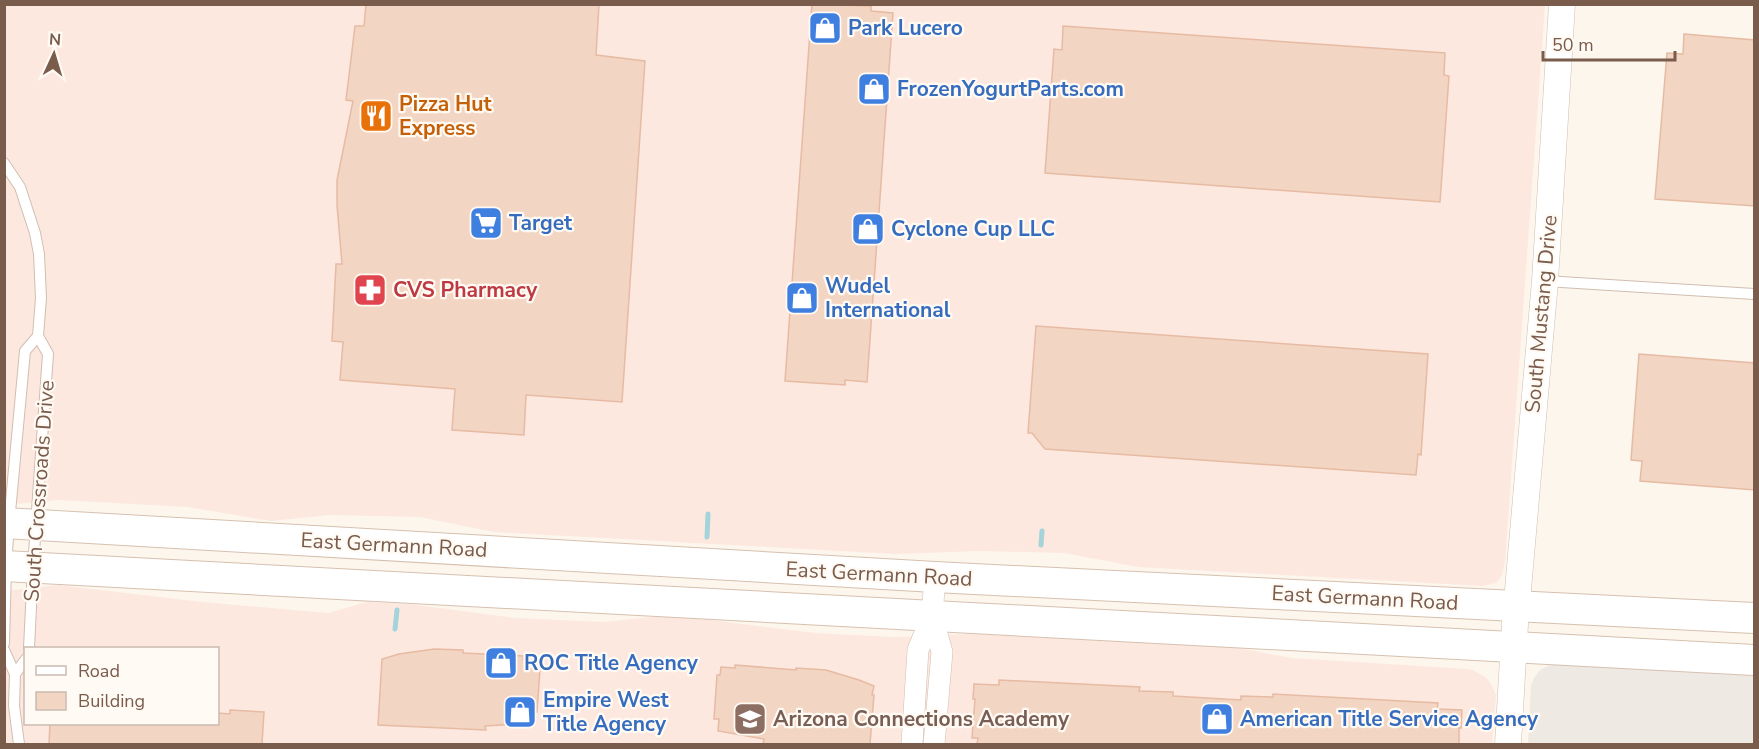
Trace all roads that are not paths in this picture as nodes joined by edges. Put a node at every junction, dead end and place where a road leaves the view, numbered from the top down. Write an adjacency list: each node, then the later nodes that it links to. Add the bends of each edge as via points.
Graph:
1 (1562, 4): 3 (street, South Mustang Drive)
2 (4, 163): 5 (lane, South Crossroads Drive, via 20,187 37,243 41,298)
3 (1545, 281): 4 (lane); 11 (street, South Mustang Drive)
4 (1755, 294)
5 (38, 336): 6 (lane, South Crossroads Drive, via 25,351); 6 (lane, South Crossroads Drive, via 48,354)
6 (16, 524): 7 (lane, South Crossroads Drive); 7 (lane, South Crossroads Drive); 8 (main road, East Germann Road)
7 (14, 566): 9 (main road, East Germann Road); 12 (lane, South Crossroads Drive); 13 (lane, South Crossroads Drive)
8 (935, 577): 9 (street); 11 (main road, East Germann Road)
9 (932, 616): 11 (main road, East Germann Road); 19 (street, via 918,650); 20 (street, via 942,652)
10 (1755, 618): 11 (main road, East Germann Road)
11 (1515, 625): 15 (main road, East Germann Road); 21 (street, South Mustang Drive)
12 (4, 643)
13 (29, 647)
14 (4, 650): 17 (lane)
15 (1755, 660)
16 (24, 662): 17 (lane)
17 (15, 674): 18 (lane)
18 (19, 744)
19 (912, 744)
20 (934, 744)
21 (1508, 744)

